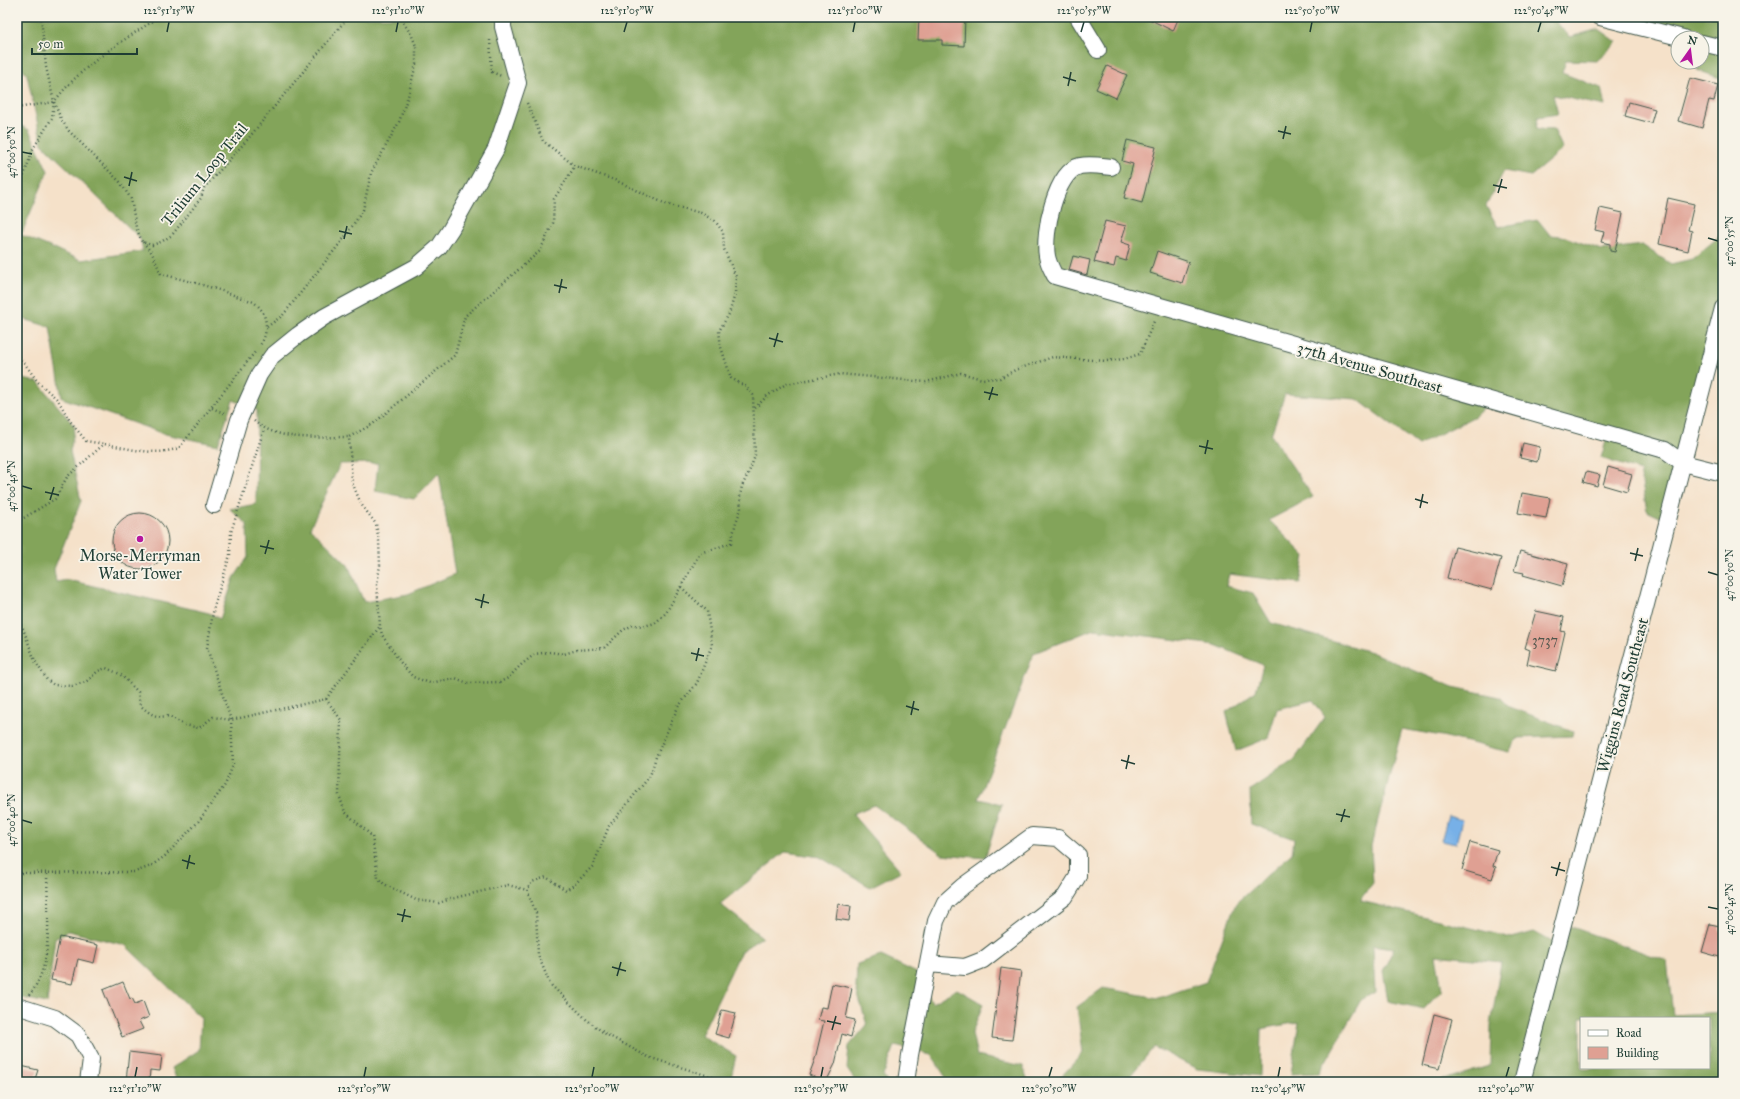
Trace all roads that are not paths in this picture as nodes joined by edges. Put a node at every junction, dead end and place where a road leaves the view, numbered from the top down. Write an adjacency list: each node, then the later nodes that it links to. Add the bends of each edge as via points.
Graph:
1 (503, 17): 12 (street, via 503,27 518,83 496,149 451,229 438,247 416,267 324,317 272,356 259,375 239,420)
2 (1078, 17): 7 (street)
3 (1600, 17): 4 (street)
4 (1670, 35)
5 (1710, 45): 6 (street)
6 (1723, 48)
7 (1098, 50)
8 (1111, 167): 10 (street, 37th Avenue Southeast, via 1080,166 1072,170 1058,190 1046,244 1047,257 1055,276 1666,450)
9 (1723, 308): 10 (street, Wiggins Road Southeast)
10 (1683, 463): 11 (street); 17 (street, Wiggins Road Southeast)
11 (1723, 472)
12 (214, 505)
13 (928, 964): 13 (street, via 936,921 945,902 969,881 1032,836 1058,838 1078,855 1078,876 1065,897 983,960 965,966); 16 (street)
14 (18, 1006): 15 (street, via 56,1018 78,1035 91,1059)
15 (88, 1082)
16 (906, 1082)
17 (1522, 1082)

